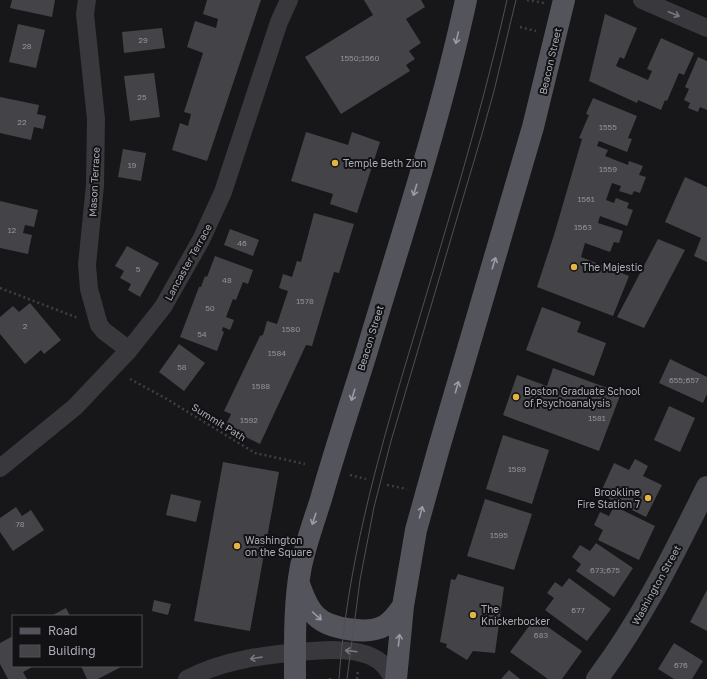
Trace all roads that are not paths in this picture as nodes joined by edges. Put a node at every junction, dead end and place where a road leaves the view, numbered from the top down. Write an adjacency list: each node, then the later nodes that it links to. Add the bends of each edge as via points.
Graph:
1 (86, 0): 7 (street, Mason Terrace, via 85,14 96,119 95,185 87,265 89,289 99,325)
2 (288, 0): 7 (street, Lancaster Terrace, via 225,186 207,228 163,307)
3 (466, 0): 10 (main road, Beacon Street, one-way to 10, via 430,140 311,530)
4 (642, 0): 6 (street, one-way to 6)
5 (555, 2): 11 (main road, Beacon Street, one-way to 5, via 416,530 426,492 533,128)
6 (707, 28)
7 (128, 350): 8 (street, Lancaster Terrace, via 75,407)
8 (0, 468)
9 (707, 488): 17 (main road, Washington Street, via 659,583)
10 (299, 583): 11 (main road, one-way to 11, via 306,601 316,616 335,626 375,629 391,621); 12 (main road, Beacon Street)
11 (403, 606): 16 (main road, Beacon Street, one-way to 11)
12 (295, 652): 13 (street, one-way to 13, via 227,664 205,670); 14 (main road, Beacon Street); 15 (street, one-way to 12, via 382,662 362,653 342,650)
13 (187, 679)
14 (295, 679)
15 (393, 679)
16 (396, 679)
17 (597, 679)

